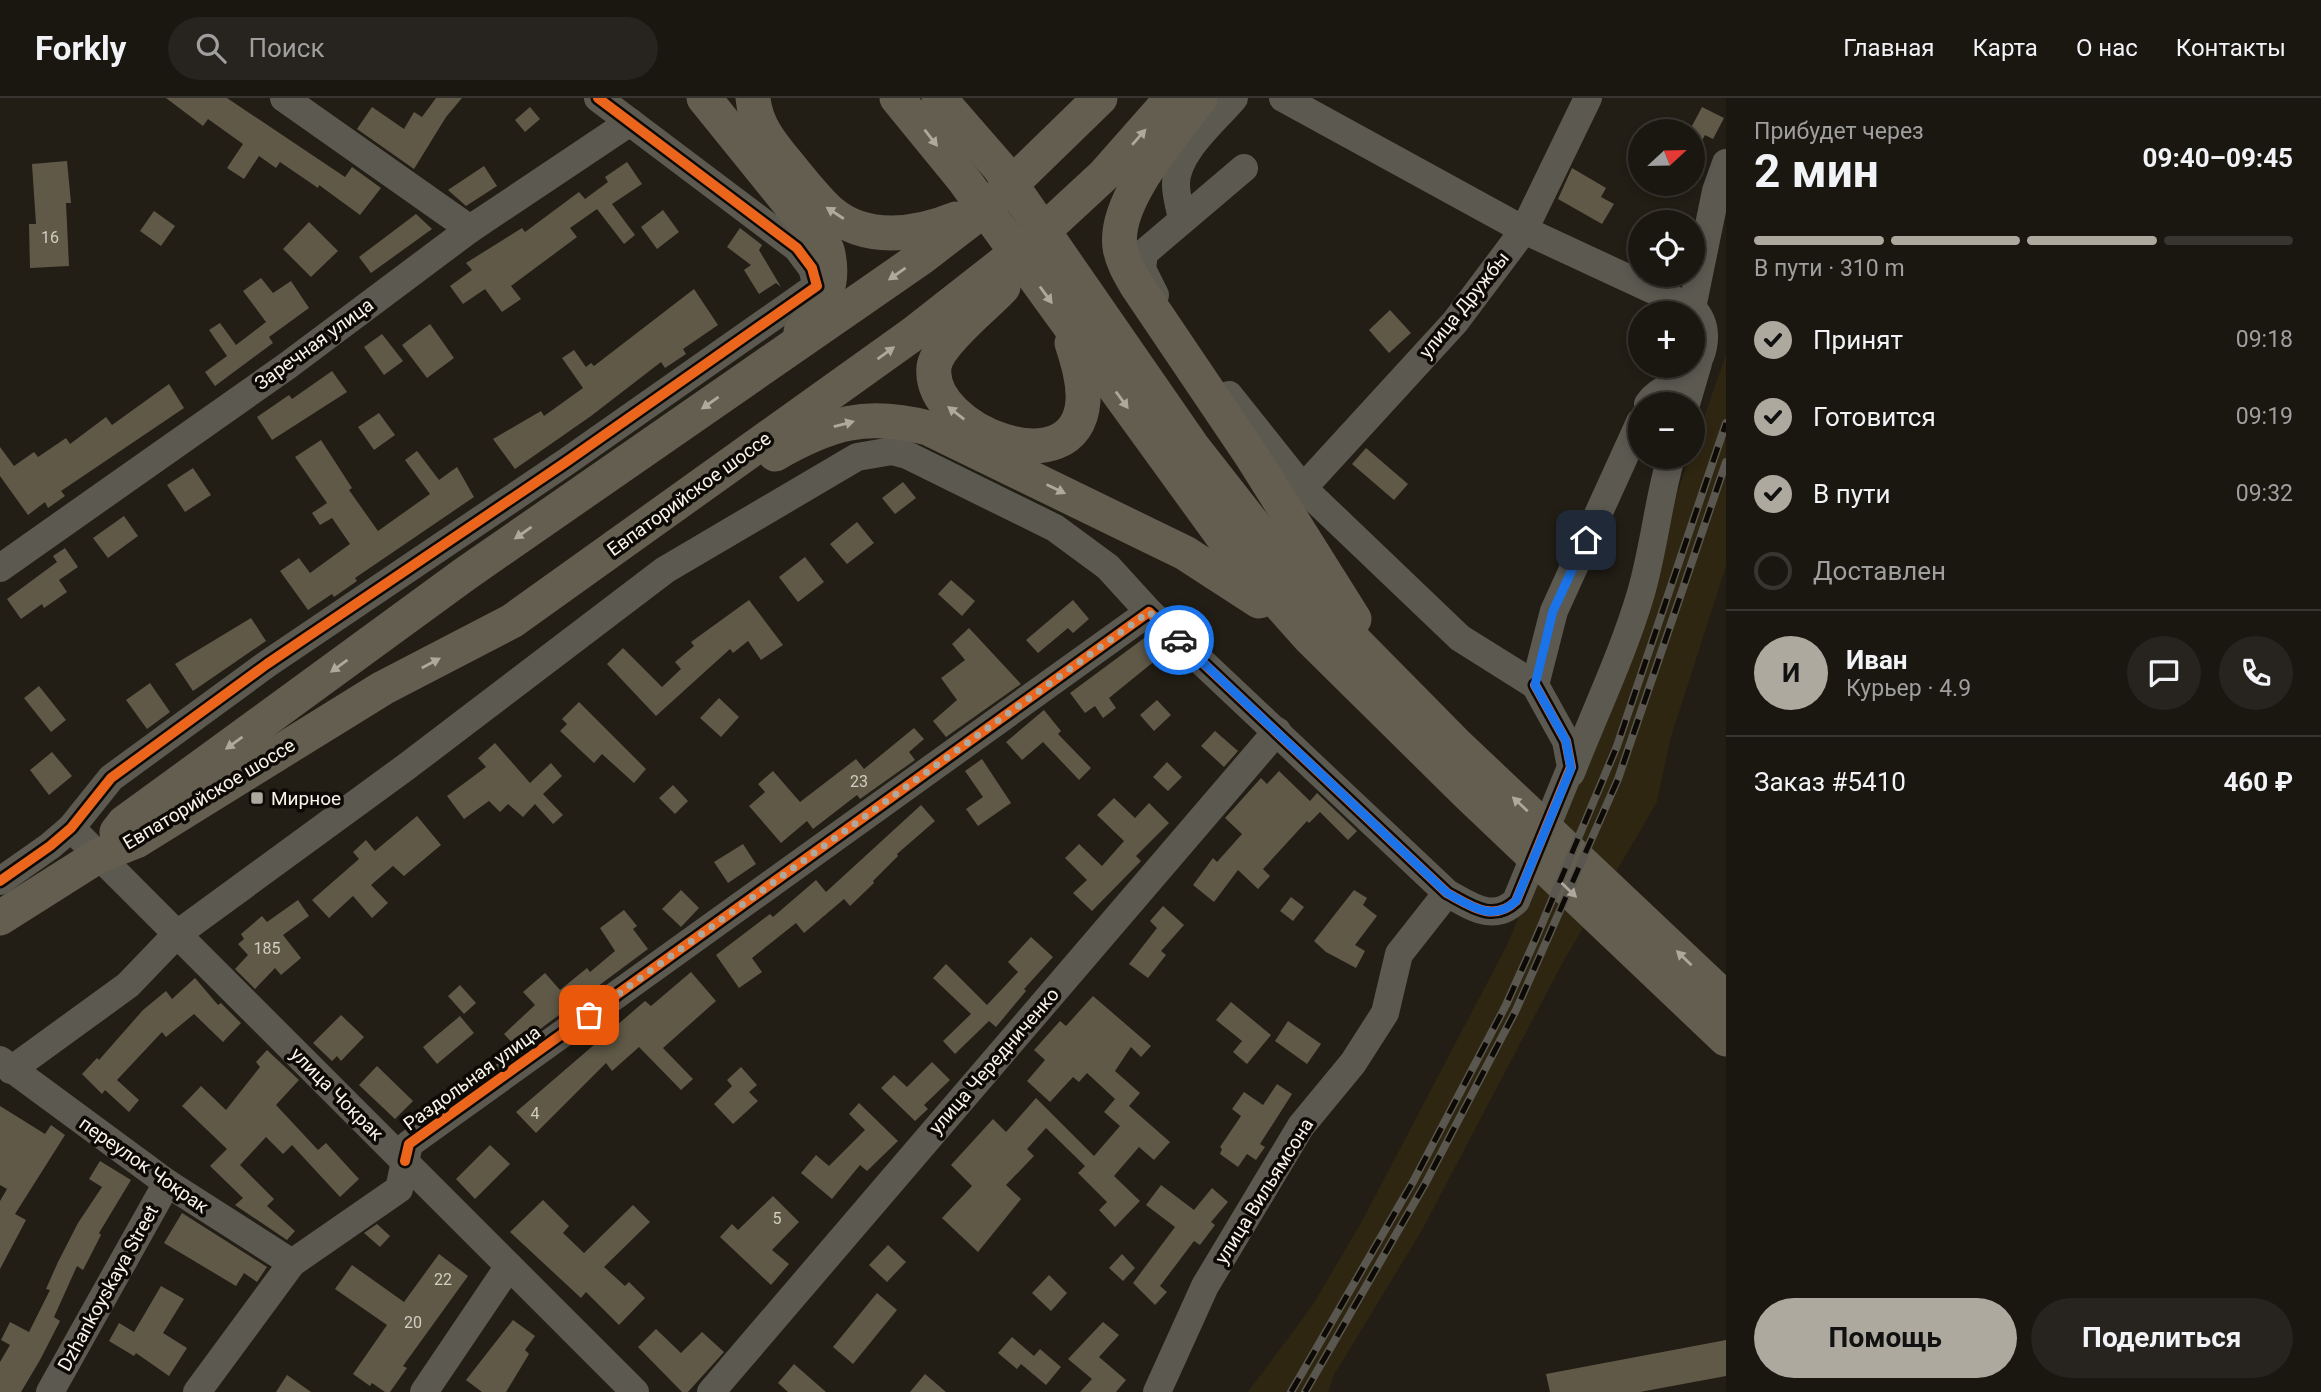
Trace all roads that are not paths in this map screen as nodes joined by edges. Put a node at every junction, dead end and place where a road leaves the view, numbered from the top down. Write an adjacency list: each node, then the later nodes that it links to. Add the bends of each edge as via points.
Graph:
1 (284, 98): 23 (street)
2 (598, 98): 15 (street)
3 (704, 98): 28 (main road, via 827,250 829,291)
4 (753, 98): 21 (main road, one-way to 4, via 908,234 862,228 831,213 804,183 760,127)
5 (897, 98): 27 (main road, one-way to 27, via 964,180)
6 (939, 98): 17 (main road)
7 (962, 98): 17 (main road)
8 (1087, 98): 16 (main road)
9 (1100, 98): 16 (main road, Евпаторийское шоссе)
10 (1172, 98): 20 (main road, Евпаторийское шоссе, one-way to 10)
11 (1200, 98): 37 (main road, via 1125,210 1120,234 1125,265)
12 (1234, 98): 22 (street, via 1178,171)
13 (1283, 98): 24 (street)
14 (1588, 98): 24 (street, улица Дружбы)
15 (630, 122): 23 (street, Заречная улица); 42 (street, via 797,248 812,268 817,286 267,664 111,778)
16 (1063, 137): 21 (main road, Евпаторийское шоссе)
17 (1004, 161): 27 (main road)
18 (1726, 163): 26 (street)
19 (1244, 168): 22 (street)
20 (1104, 175): 27 (main road, one-way to 20, via 1083,402 1079,419 1062,439 1047,446 1014,446 980,430 950,410 941,398 934,366 941,349); 36 (main road, Евпаторийское шоссе, one-way to 20, via 912,334 1038,236)
21 (991, 204): 28 (main road, Евпаторийское шоссе, one-way to 28)
22 (1182, 219): 33 (street, via 1144,253 1146,278 1210,371)
23 (470, 229): 34 (street, Заречная улица, via 287,366)
24 (1524, 230): 25 (street); 33 (street, улица Дружбы, via 1455,322)
25 (1677, 301)
26 (1693, 301)
27 (1089, 310): 37 (main road, via 1202,437); 40 (main road, via 1236,555 1310,638)
28 (788, 348): 43 (main road, Евпаторийское шоссе, one-way to 43, via 465,574 124,823)
29 (1682, 378): 30 (street)
30 (1658, 392)
31 (1628, 448): 38 (street, via 1553,611)
32 (1668, 469): 41 (street, via 1641,595)
33 (1303, 488): 38 (street, via 1460,638)
34 (0, 568)
35 (1149, 612): 39 (street); 48 (street, via 1108,567 1055,528 907,455 892,451 857,457 665,570); 54 (street, Раздольная улица, via 410,1144)
36 (512, 621): 40 (main road, one-way to 40, via 803,439 849,422 899,420 928,428 1071,496 1185,553 1245,590); 43 (main road, Евпаторийское шоссе, one-way to 36, via 136,841 383,688)
37 (1367, 637): 40 (main road)
38 (1535, 685): 41 (street, via 1571,754)
39 (1276, 731): 45 (street); 62 (street, улица Чередниченко)
40 (1463, 770): 47 (main road)
41 (1568, 781): 45 (street, via 1509,908 1479,911)
42 (71, 828): 43 (street, улица Чокрак); 44 (street)
43 (98, 856): 46 (main road); 48 (street, улица Чокрак)
44 (0, 881)
45 (1447, 893): 63 (street, улица Вильямсона, via 1399,954 1385,1013 1353,1063 1301,1126 1205,1286)
46 (0, 918)
47 (1632, 930): 49 (main road, one-way to 47); 50 (main road)
48 (176, 935): 53 (street, via 128,985); 54 (street, улица Чокрак)
49 (1726, 999)
50 (1692, 1006): 51 (main road); 52 (main road)
51 (1726, 1039)
52 (1726, 1048)
53 (5, 1065): 55 (street, переулок Чокрак)
54 (405, 1161): 56 (street, Раздольная улица, via 399,1189); 57 (street, улица Чокрак)
55 (167, 1183): 56 (street, переулок Чокрак); 58 (street, Dzhankoyskaya Street)
56 (292, 1263): 59 (street, Раздольная улица)
57 (509, 1266): 60 (street); 61 (street, улица Чокрак)
58 (50, 1392)
59 (197, 1392)
60 (424, 1392)
61 (635, 1392)
62 (711, 1392)
63 (1157, 1392)

